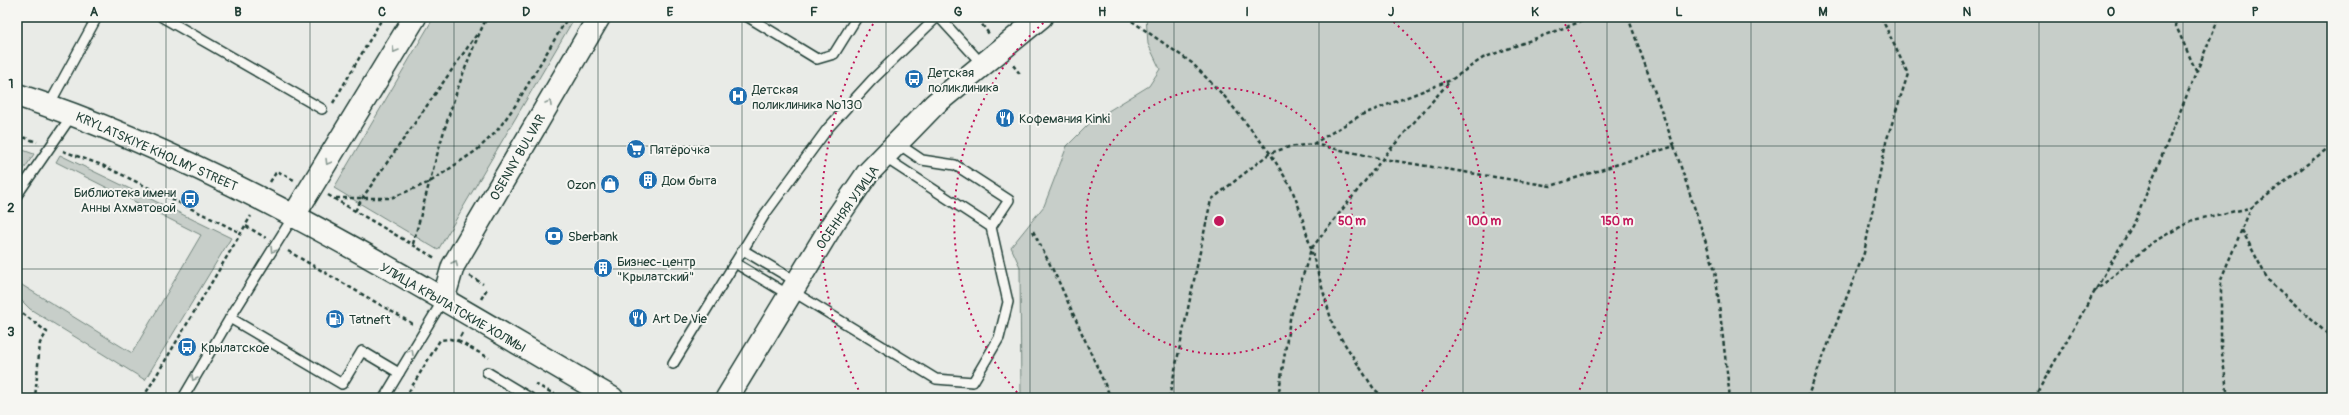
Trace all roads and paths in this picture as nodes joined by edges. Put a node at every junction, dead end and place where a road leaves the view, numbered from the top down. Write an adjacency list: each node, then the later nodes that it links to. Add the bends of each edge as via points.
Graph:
1 (97, 17): 23 (lane)
2 (162, 17): 24 (lane)
3 (383, 17): 24 (path, via 333,103)
4 (415, 17): 41 (street, one-way to 41)
5 (487, 17): 18 (path)
6 (568, 17): 35 (path, via 515,106 496,132 477,150)
7 (599, 17): 52 (street, OSENNY BULVAR, one-way to 7)
8 (748, 17): 9 (lane, via 817,58 834,54)
9 (857, 17)
10 (938, 17): 19 (lane); 50 (lane, via 872,80 828,128)
11 (1041, 17): 19 (street, ОСЕННЯЯ УЛИЦА)
12 (1126, 17): 32 (path, via 1192,63 1225,97)
13 (1593, 17): 21 (path, via 1483,58)
14 (1628, 17): 29 (path)
15 (1881, 17): 80 (path, via 1908,74 1886,142 1864,254)
16 (2172, 17): 20 (path)
17 (2219, 17): 20 (path)
18 (483, 26): 35 (path, via 470,52 443,130); 37 (path)
19 (982, 64): 31 (street, ОСЕННЯЯ УЛИЦА, via 935,104)
20 (2197, 72): 56 (path, via 2136,219)
21 (1450, 80): 27 (path, via 1361,115); 33 (path)
22 (17, 95): 23 (street, KRYLATSKIYE KHOLMY STREET)
23 (49, 105): 25 (street, KRYLATSKIYE KHOLMY STREET)
24 (322, 109)
25 (72, 114): 30 (lane); 38 (street, KRYLATSKIYE KHOLMY STREET, via 155,148)
26 (17, 135): 30 (path)
27 (1313, 144): 32 (path); 33 (path)
28 (2332, 145): 39 (path)
29 (1674, 146): 33 (path, via 1551,186); 79 (path, via 1715,270)
30 (49, 147): 36 (lane); 46 (path, via 102,165)
31 (890, 150): 43 (lane); 43 (lane, via 922,160 955,165 1009,200); 55 (street, ОСЕННЯЯ УЛИЦА, via 844,206)
32 (1270, 153): 49 (path, via 1291,187); 76 (path, via 1211,200)
33 (1383, 159): 49 (path)
34 (277, 171): 38 (path)
35 (430, 182): 37 (path, via 391,198 375,200); 48 (path)
36 (17, 195)
37 (363, 197): 40 (path); 40 (path, via 336,198)
38 (261, 199): 41 (street, KRYLATSKIYE KHOLMY STREET); 42 (path)
39 (2251, 208): 44 (path); 56 (path, via 2193,220 2153,242)
40 (355, 211): 48 (path)
41 (294, 217): 47 (lane); 57 (street, УЛИЦА КРЫЛАТСКИЕ ХОЛМЫ)
42 (246, 226): 46 (path); 47 (path)
43 (991, 227): 55 (lane, via 1008,302 999,338 973,382 936,379)
44 (2242, 229): 62 (path, via 2268,280); 82 (path, via 2221,278 2221,346)
45 (1034, 231): 75 (path)
46 (241, 233): 68 (path)
47 (276, 244): 60 (lane, one-way to 60); 61 (path)
48 (413, 244): 52 (path)
49 (1311, 249): 77 (path, via 1290,319); 78 (path, via 1333,326 1374,389)
50 (743, 250): 51 (lane); 55 (lane)
51 (735, 263): 55 (lane); 64 (lane)
52 (452, 266): 53 (path); 57 (street, OSENNY BULVAR)
53 (482, 284)
54 (488, 287): 59 (path)
55 (793, 289): 74 (street, ОСЕННЯЯ УЛИЦА)
56 (2092, 293): 81 (path)
57 (443, 300): 59 (street, УЛИЦА КРЫЛАТСКИЕ ХОЛМЫ); 61 (lane)
58 (17, 309): 67 (path, via 47,332 40,343)
59 (471, 316): 63 (path, via 458,341); 73 (street, УЛИЦА КРЫЛАТСКИЕ ХОЛМЫ)
60 (230, 318): 66 (lane, via 342,384 362,351); 69 (lane, one-way to 69)
61 (424, 331): 63 (path); 66 (lane, one-way to 61)
62 (2332, 338)
63 (440, 340): 71 (path)
64 (673, 364)
65 (487, 372): 72 (lane)
66 (399, 373): 70 (lane)
67 (35, 398)
68 (143, 398)
69 (183, 398)
70 (384, 398)
71 (405, 398)
72 (530, 398)
73 (612, 398)
74 (727, 398)
75 (1112, 398)
76 (1169, 398)
77 (1278, 398)
78 (1385, 398)
79 (1730, 398)
80 (1807, 398)
81 (2034, 398)
82 (2228, 398)

